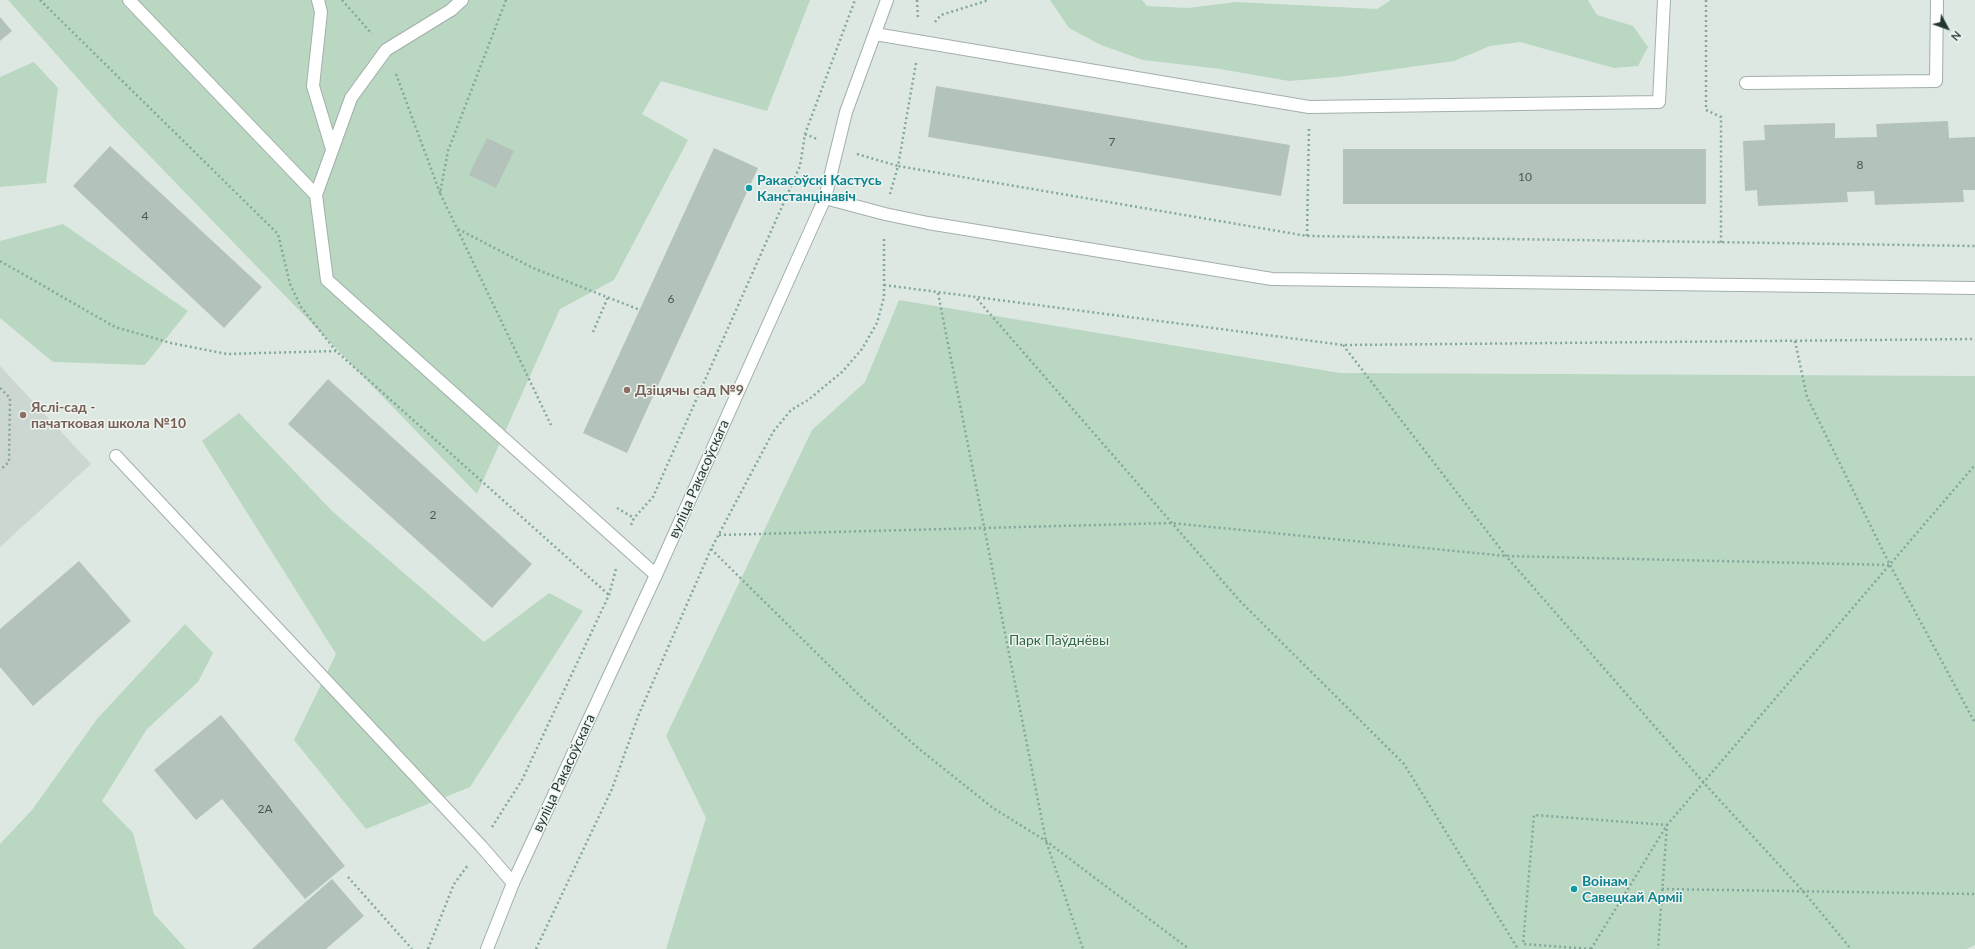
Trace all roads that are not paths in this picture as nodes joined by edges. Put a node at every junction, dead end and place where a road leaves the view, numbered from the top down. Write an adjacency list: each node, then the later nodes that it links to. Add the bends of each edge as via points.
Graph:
1 (128, 0): 10 (street)
2 (318, 0): 9 (street, via 321,12 313,86)
3 (462, 0): 9 (street, via 451,10 386,50 351,98)
4 (887, 0): 7 (street, вуліца Ракасоўскага)
5 (1664, 0): 7 (street, via 1659,102 1309,107)
6 (1937, 0): 8 (street, via 1936,81)
7 (875, 34): 11 (street, вуліца Ракасоўскага, via 846,112)
8 (1746, 82)
9 (332, 149): 10 (street)
10 (316, 195): 14 (street, via 327,280)
11 (825, 198): 12 (street, via 928,223 1272,279); 14 (street, вуліца Ракасоўскага)
12 (1975, 288)
13 (116, 456): 15 (street)
14 (656, 575): 15 (street, вуліца Ракасоўскага)
15 (513, 883): 16 (street, вуліца Ракасоўскага)
16 (487, 949)

